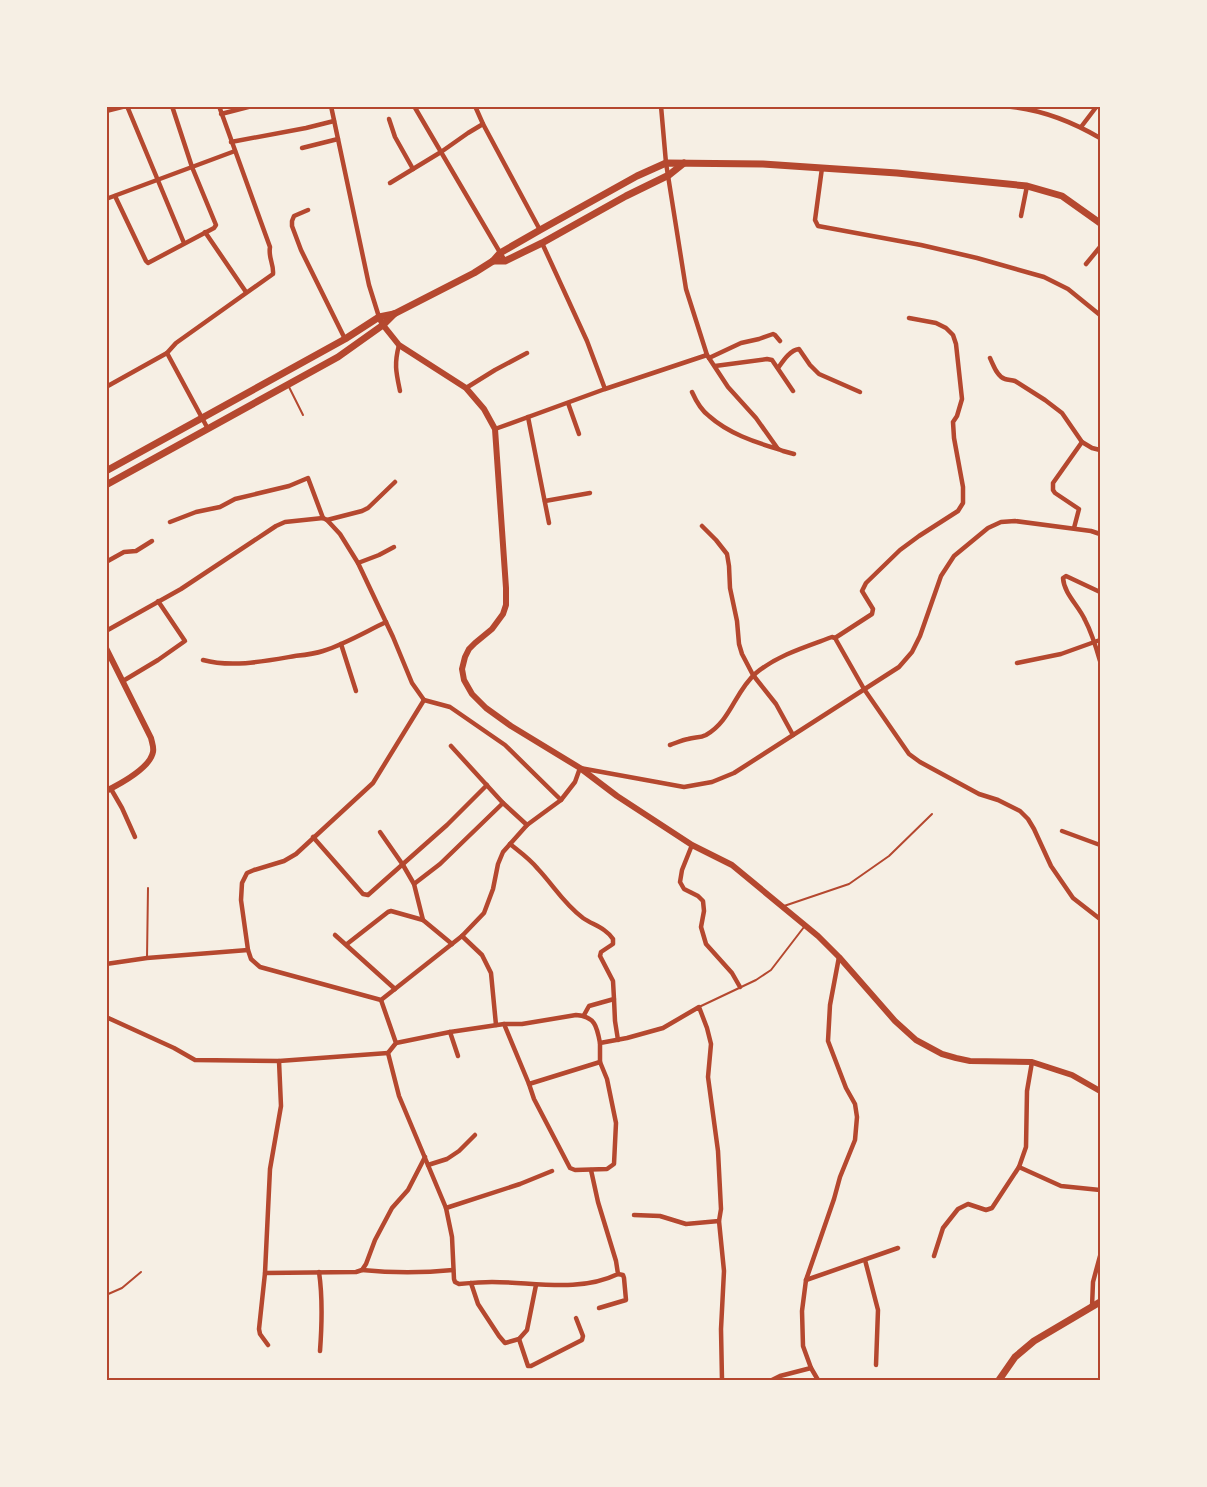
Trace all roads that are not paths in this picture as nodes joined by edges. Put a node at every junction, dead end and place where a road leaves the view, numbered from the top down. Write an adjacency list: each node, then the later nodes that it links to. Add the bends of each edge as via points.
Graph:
1 (127, 106): 11 (street); 29 (street)
2 (171, 106): 25 (street)
3 (219, 106): 12 (street)
4 (252, 106): 12 (street)
5 (331, 106): 14 (street)
6 (414, 106): 22 (street)
7 (475, 106): 15 (street)
8 (661, 106): 23 (street)
9 (1002, 106): 16 (street, via 1056,117)
10 (1096, 106): 16 (street)
11 (106, 111)
12 (221, 114): 19 (street)
13 (389, 119): 27 (street)
14 (334, 121): 18 (street); 19 (street)
15 (483, 124): 22 (street); 37 (street)
16 (1081, 127): 17 (street)
17 (1101, 138)
18 (338, 139): 20 (street); 49 (street)
19 (231, 142): 21 (street)
20 (302, 148)
21 (235, 151): 25 (street); 46 (street, via 270,247 274,271)
22 (441, 152): 27 (street); 42 (street)
23 (666, 163): 24 (main road); 28 (street); 37 (main road)
24 (684, 163): 26 (main road); 28 (main road)
25 (192, 166): 29 (street); 38 (street, via 216,225)
26 (822, 168): 31 (main road); 48 (street, via 815,220 818,226 921,245 1035,274 1068,290)
27 (413, 169): 30 (street)
28 (669, 175): 40 (main road); 57 (street, via 686,289)
29 (158, 180): 32 (street); 39 (street)
30 (390, 183)
31 (1027, 186): 35 (street); 36 (main road, via 1062,196)
32 (115, 196): 33 (street); 39 (street, via 148,263)
33 (106, 200)
34 (308, 210): 52 (street, via 294,216 292,226)
35 (1021, 216)
36 (1101, 223)
37 (540, 230): 42 (main road)
38 (205, 232): 39 (street); 46 (street)
39 (184, 243)
40 (542, 243): 44 (main road); 64 (street)
41 (1101, 247): 45 (street)
42 (500, 253): 43 (main road); 44 (street)
43 (493, 261): 44 (main road); 47 (main road)
44 (505, 261)
45 (1086, 264)
46 (246, 292): 55 (street)
47 (394, 314): 49 (main road); 51 (main road)
48 (1101, 315)
49 (379, 317): 51 (street); 52 (main road)
50 (909, 318): 99 (street, via 946,328 956,344 962,399 953,422 963,503 958,511 900,550 866,583 862,591 872,614)
51 (383, 325): 54 (street); 61 (main road, via 338,357)
52 (345, 339): 72 (main road)
53 (780, 341): 57 (street, via 770,335)
54 (399, 345): 63 (street); 65 (street, via 395,370)
55 (167, 353): 62 (street); 72 (street)
56 (527, 353): 63 (street)
57 (708, 357): 59 (street); 64 (street)
58 (990, 357): 76 (street, via 999,376 1046,400 1062,413)
59 (715, 366): 60 (street, via 767,359); 77 (street)
60 (778, 368): 66 (street); 68 (street, via 789,354 799,349 819,374)
61 (288, 385): 70 (lane); 73 (main road)
62 (107, 386)
63 (466, 388): 74 (street)
64 (605, 389): 69 (street)
65 (400, 391)
66 (793, 391)
67 (692, 392): 77 (street, via 708,416 732,432)
68 (860, 392)
69 (568, 403): 71 (street); 75 (street)
70 (303, 415)
71 (528, 417): 74 (street); 84 (street)
72 (203, 419): 73 (street); 80 (main road)
73 (208, 429): 82 (main road)
74 (495, 429): 117 (street, via 506,605 498,622 465,657 464,680 486,708)
75 (579, 434)
76 (1082, 442): 78 (street); 89 (street, via 1052,487 1079,509)
77 (778, 449): 79 (street)
78 (1101, 450)
79 (794, 454)
80 (106, 471)
81 (395, 482): 85 (street, via 368,508)
82 (106, 485)
83 (590, 493): 84 (street)
84 (545, 501): 87 (street)
85 (325, 519): 86 (street, via 308,478); 94 (street); 96 (street, via 276,526)
86 (170, 522)
87 (549, 523)
88 (702, 526): 109 (street, via 727,554 739,645)
89 (1074, 528): 90 (street); 111 (street, via 1015,520 988,528 972,540 954,556 941,576 912,652)
90 (1101, 534)
91 (152, 541): 93 (street)
92 (394, 547): 94 (street)
93 (106, 562)
94 (358, 563): 97 (street)
95 (1101, 592): 102 (street, via 1066,576 1062,580)
96 (158, 602): 98 (street); 101 (street)
97 (386, 622): 104 (street); 113 (street, via 412,683)
98 (106, 631)
99 (835, 638): 109 (street, via 782,657); 111 (street)
100 (1101, 640): 102 (street)
101 (185, 641): 103 (street); 110 (street)
102 (1094, 642): 107 (street); 108 (street)
103 (192, 644)
104 (341, 644): 106 (street, via 321,652 273,660); 112 (street)
105 (106, 648): 110 (street)
106 (203, 660)
107 (1101, 661)
108 (1017, 663)
109 (753, 675): 114 (street, via 776,704); 115 (street, via 718,726 701,737)
110 (123, 681): 119 (street, via 151,738 153,754 144,767)
111 (864, 689): 114 (street); 135 (street, via 909,754 980,794 1020,811 1073,898)
112 (356, 691)
113 (424, 700): 120 (street, via 450,708 505,746); 127 (street, via 373,783)
114 (793, 735): 117 (street, via 734,773 697,785 684,787)
115 (670, 745)
116 (452, 746): 118 (street)
117 (580, 768): 120 (street); 129 (street)
118 (487, 785): 121 (street); 131 (street)
119 (109, 790): 126 (street)
120 (561, 800): 123 (street)
121 (503, 803): 123 (street); 132 (street, via 441,864)
122 (932, 814): 134 (lane, via 889,856 849,884)
123 (527, 825): 128 (street)
124 (1062, 831): 130 (street)
125 (380, 832): 131 (street)
126 (135, 837)
127 (313, 837): 131 (street, via 363,894 368,895); 142 (street, via 284,861 244,877 241,900)
128 (510, 844): 139 (street, via 498,864 484,913); 148 (street, via 532,862 576,912 611,936 613,944 600,956 613,981)
129 (692, 845): 134 (street, via 732,865); 146 (street, via 680,882 703,901 701,927 706,944)
130 (1101, 845)
131 (403, 865): 132 (street)
132 (414, 884): 136 (street)
133 (148, 888): 144 (lane)
134 (782, 907): 137 (street)
135 (1101, 919)
136 (423, 920): 140 (street, via 391,911); 141 (street)
137 (806, 925): 143 (street); 146 (lane, via 771,970)
138 (335, 934): 140 (street)
139 (462, 936): 141 (street); 154 (street, via 482,955 491,973)
140 (347, 944): 147 (street)
141 (452, 945): 147 (street)
142 (248, 950): 144 (street); 149 (street, via 260,967)
143 (839, 957): 163 (street, via 916,1040 956,1058); 186 (street, via 828,1041 855,1104 855,1140)
144 (147, 958): 145 (street)
145 (106, 964)
146 (740, 987): 150 (lane)
147 (395, 989): 149 (street)
148 (614, 999): 151 (street, via 589,1006); 156 (street)
149 (381, 1000): 157 (street)
150 (699, 1007): 156 (street, via 663,1028); 175 (street, via 711,1044 708,1077 718,1151)
151 (585, 1015): 153 (street); 158 (street, via 598,1030)
152 (106, 1017): 161 (street, via 195,1060)
153 (504, 1024): 154 (street); 164 (street)
154 (496, 1025): 155 (street)
155 (450, 1032): 157 (street); 160 (street)
156 (618, 1040): 158 (street)
157 (396, 1043): 159 (street)
158 (600, 1043): 162 (street)
159 (388, 1053): 161 (street); 167 (street, via 399,1096)
160 (458, 1056)
161 (279, 1061): 184 (street, via 281,1106 270,1169)
162 (600, 1062): 164 (street); 170 (street, via 616,1123 614,1164 607,1169)
163 (1032, 1062): 165 (street); 169 (street, via 1026,1147)
164 (529, 1084): 170 (street, via 567,1164 575,1170)
165 (1101, 1091)
166 (475, 1134): 168 (street, via 447,1159)
167 (424, 1157): 168 (street); 180 (street, via 375,1240)
168 (428, 1165): 173 (street)
169 (1019, 1167): 172 (street, via 1061,1186); 177 (street, via 992,1208 968,1204 958,1209 943,1228)
170 (591, 1170): 185 (street)
171 (552, 1171): 173 (street)
172 (1101, 1190)
173 (446, 1208): 181 (street)
174 (634, 1215): 175 (street, via 660,1216 686,1224)
175 (719, 1221): 199 (street, via 724,1271)
176 (898, 1248): 179 (street)
177 (934, 1256)
178 (1101, 1256): 191 (street, via 1093,1282)
179 (866, 1260): 186 (street); 197 (street, via 878,1310)
180 (362, 1270): 181 (street); 183 (street)
181 (453, 1270): 187 (street, via 455,1282)
182 (141, 1272): 189 (lane)
183 (319, 1272): 184 (street); 196 (street)
184 (265, 1273): 195 (street, via 259,1329)
185 (618, 1274): 188 (street, via 607,1280 578,1284); 192 (street, via 624,1278 626,1300)
186 (806, 1280): 198 (street, via 803,1346)
187 (471, 1283): 188 (street); 194 (street, via 478,1304 503,1342)
188 (536, 1285): 194 (street, via 527,1330)
189 (106, 1295)
190 (1101, 1302): 191 (main road)
191 (1092, 1307): 202 (main road, via 1034,1341)
192 (599, 1308)
193 (576, 1318): 194 (street, via 582,1340 531,1366)
194 (519, 1339)
195 (268, 1345)
196 (320, 1351)
197 (876, 1365)
198 (811, 1368): 200 (street); 201 (street)
199 (722, 1380)
200 (772, 1380)
201 (818, 1380)
202 (999, 1380)

